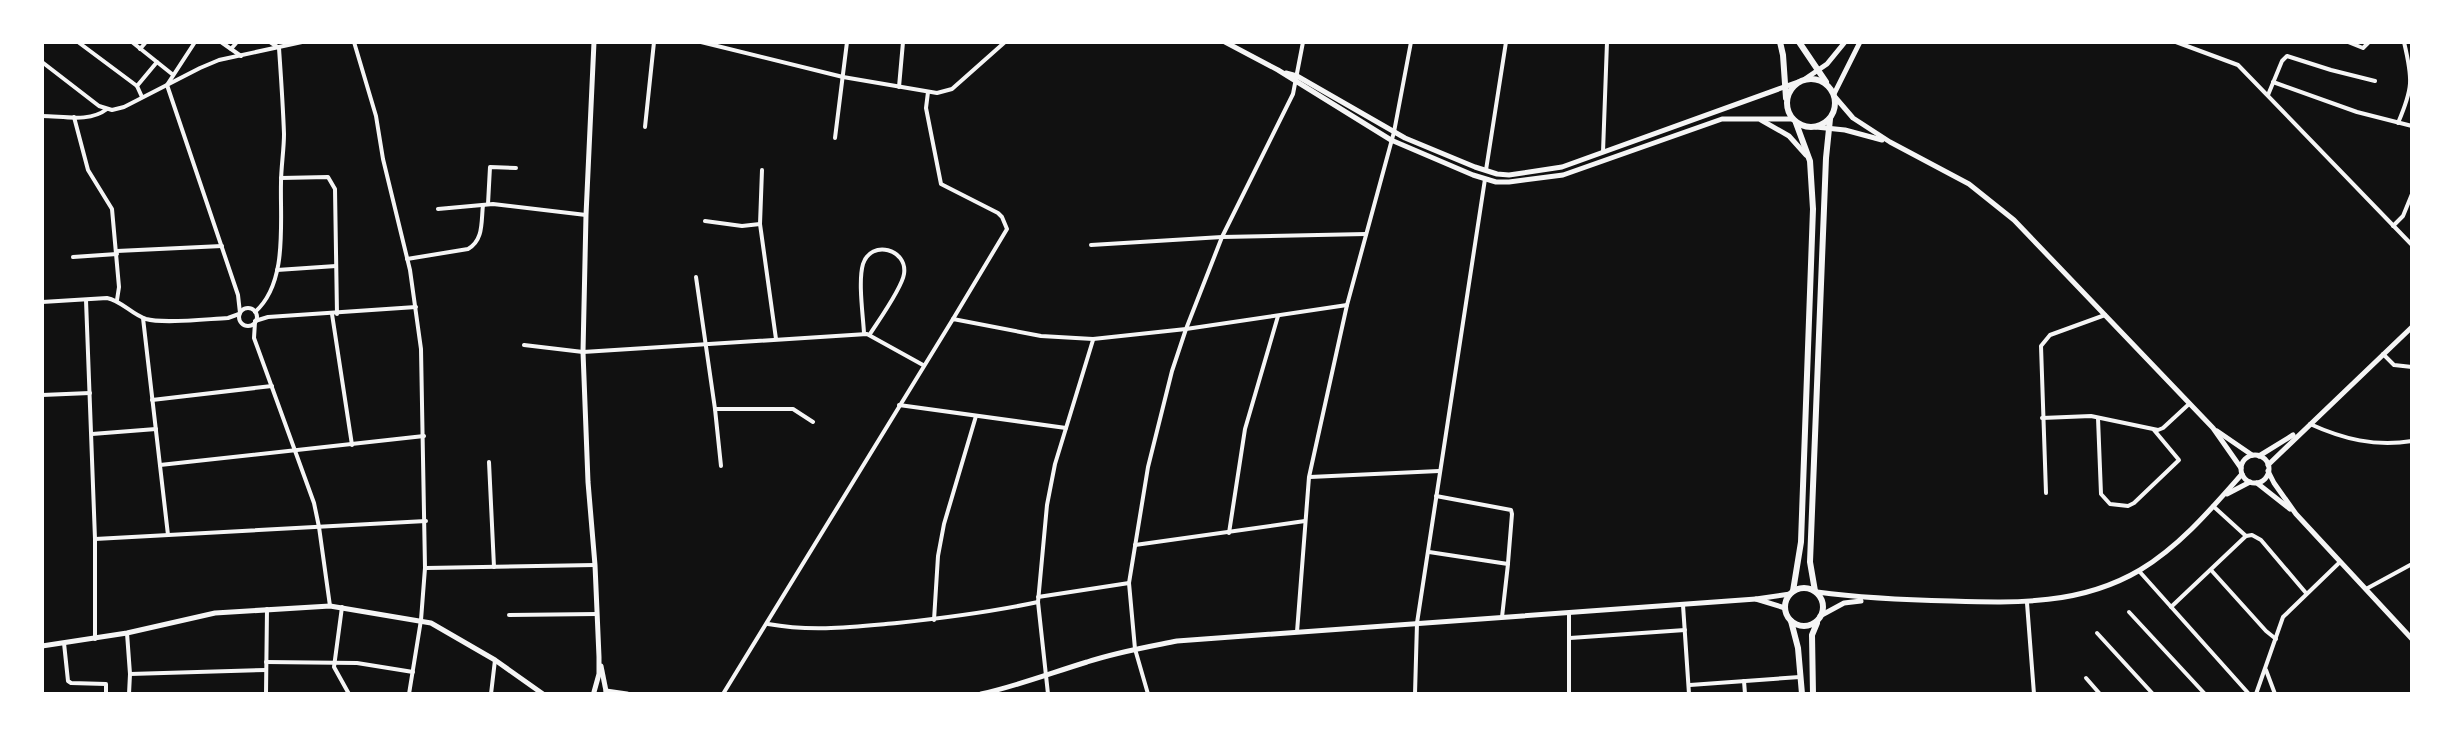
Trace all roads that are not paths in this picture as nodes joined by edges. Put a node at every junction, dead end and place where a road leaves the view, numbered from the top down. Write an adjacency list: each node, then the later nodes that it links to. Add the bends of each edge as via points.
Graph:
1 (78, 42): 44 (street)
2 (132, 42): 30 (street)
3 (146, 42): 30 (street)
4 (195, 42): 36 (street)
5 (221, 42): 31 (street)
6 (237, 42): 31 (street)
7 (270, 42): 29 (street)
8 (302, 42): 29 (street)
9 (354, 42): 89 (street)
10 (594, 42): 78 (main road)
11 (654, 42): 60 (street)
12 (701, 42): 37 (street)
13 (847, 42): 37 (street)
14 (903, 42): 45 (street)
15 (1005, 42): 47 (street, via 952,89)
16 (1225, 42): 38 (main road)
17 (1303, 42): 38 (street)
18 (1411, 42): 63 (street)
19 (1506, 42): 72 (street)
20 (1607, 42): 67 (street)
21 (1780, 42): 46 (main road)
22 (1799, 42): 35 (main road)
23 (1845, 42): 35 (main road)
24 (1860, 42): 49 (main road)
25 (2176, 42): 48 (street, via 2234,62)
26 (2348, 42): 27 (street, via 2363,48)
27 (2369, 42)
28 (2404, 42): 58 (street, via 2410,93)
29 (279, 48): 32 (street); 73 (street)
30 (140, 49): 34 (street)
31 (231, 49): 32 (street)
32 (241, 56): 42 (street, via 209,64)
33 (42, 62): 52 (street)
34 (157, 62): 36 (street); 44 (street)
35 (1818, 71): 39 (main road); 43 (main road)
36 (172, 74): 42 (street)
37 (843, 77): 45 (street); 64 (street)
38 (1296, 79): 63 (main road); 65 (main road); 83 (street)
39 (1801, 81): 43 (main road); 46 (main road); 51 (main road)
40 (2375, 81): 41 (street, via 2287,56)
41 (2273, 82): 48 (street); 58 (street)
42 (167, 85): 50 (street); 86 (street)
43 (1828, 85): 49 (main road)
44 (137, 86): 50 (street)
45 (899, 87): 47 (street)
46 (1785, 87): 51 (main road); 67 (main road)
47 (928, 92): 108 (street, via 926,108 941,184 998,213 1007,229)
48 (2268, 95): 81 (street)
49 (1834, 96): 55 (main road); 66 (main road, via 1853,118)
50 (143, 98): 52 (street)
51 (1786, 102): 57 (main road)
52 (107, 109): 54 (street, via 87,118)
53 (42, 116): 54 (street)
54 (74, 117): 87 (street, via 88,170 112,209)
55 (1830, 119): 61 (main road); 62 (main road)
56 (1760, 120): 57 (main road); 68 (main road, via 1789,136); 69 (main road, via 1711,121)
57 (1794, 121): 61 (main road); 68 (main road)
58 (2398, 123): 59 (street)
59 (2412, 126)
60 (645, 127)
61 (1816, 127): 62 (main road)
62 (1829, 128): 66 (main road); 178 (main road, via 1810,562)
63 (1394, 132): 65 (street); 72 (main road)
64 (835, 138)
65 (1391, 140): 74 (main road); 82 (street)
66 (1890, 142): 103 (main road, via 1988,198)
67 (1603, 154): 69 (street); 72 (main road, via 1509,175)
68 (1810, 161): 179 (main road, via 1813,209 1801,542)
69 (1604, 162): 74 (main road, via 1563,175 1509,182)
70 (516, 168): 76 (street, via 490,167)
71 (762, 170): 80 (street)
72 (1486, 170): 74 (street)
73 (281, 178): 90 (street, via 331,181); 91 (street)
74 (1485, 179): 150 (street)
75 (2412, 194): 81 (street)
76 (486, 205): 77 (street); 78 (street); 89 (street, via 476,245)
77 (438, 209)
78 (586, 215): 119 (main road)
79 (705, 221): 80 (street)
80 (760, 224): 115 (street)
81 (2393, 226): 85 (street)
82 (1366, 234): 83 (street); 97 (street)
83 (1222, 237): 84 (street); 112 (street)
84 (1091, 245)
85 (2412, 245)
86 (222, 246): 87 (street); 93 (street)
87 (117, 252): 88 (street); 95 (street)
88 (73, 257)
89 (407, 259): 98 (street)
90 (336, 266): 91 (street); 102 (street)
91 (277, 270): 100 (street, via 267,299)
92 (696, 277): 118 (street)
93 (238, 295): 99 (street); 101 (street)
94 (86, 300): 95 (street); 96 (street); 124 (street)
95 (117, 300): 106 (street)
96 (42, 302)
97 (1347, 305): 104 (street); 152 (street)
98 (416, 307): 102 (street); 141 (street)
99 (249, 308): 100 (street); 101 (street)
100 (256, 312): 105 (street); 109 (street)
101 (239, 313): 107 (street); 110 (street)
102 (334, 314): 105 (street); 143 (street)
103 (2105, 315): 127 (main road); 131 (street, via 2050,335 2041,346)
104 (1278, 316): 112 (street); 162 (street, via 1245,429)
105 (268, 317): 109 (street)
106 (143, 318): 107 (street); 126 (street)
107 (228, 318): 110 (street)
108 (953, 319): 116 (street, via 1041,336); 121 (street)
109 (255, 322): 110 (street); 114 (street)
110 (242, 323): 114 (street)
111 (2412, 327): 120 (main road)
112 (1186, 329): 116 (street); 166 (street, via 1148,467)
113 (867, 334): 113 (street, via 862,266 870,254 888,250 900,257 904,277); 115 (street); 121 (street)
114 (254, 338): 123 (street)
115 (776, 339): 118 (street)
116 (1093, 339): 135 (street)
117 (524, 345): 119 (street)
118 (705, 345): 119 (street); 129 (street)
119 (583, 352): 171 (main road)
120 (2383, 354): 122 (street, via 2394,365); 134 (main road)
121 (923, 365): 128 (street)
122 (2412, 367)
123 (272, 386): 126 (street); 144 (street)
124 (90, 393): 125 (street); 140 (street)
125 (42, 395)
126 (152, 400): 137 (street)
127 (2190, 403): 136 (main road); 138 (street)
128 (899, 405): 130 (street); 201 (street)
129 (715, 409): 133 (street, via 793,409); 148 (street)
130 (976, 416): 135 (street); 198 (street, via 944,524)
131 (2042, 418): 132 (street); 154 (street)
132 (2098, 418): 138 (street); 138 (street, via 2101,494 2110,504 2134,503 2179,460)
133 (813, 422)
134 (2309, 423): 139 (main road); 142 (street, via 2361,442)
135 (1066, 428): 183 (street, via 1047,505)
136 (2213, 428): 145 (main road); 151 (main road)
137 (156, 429): 140 (street); 147 (street)
138 (2154, 430)
139 (2301, 430): 145 (main road); 149 (main road)
140 (92, 434): 165 (street)
141 (424, 436): 143 (street); 159 (street)
142 (2412, 441)
143 (352, 445): 144 (street)
144 (296, 450): 147 (street); 161 (street)
145 (2256, 456): 149 (main road); 151 (main road, via 2245,460)
146 (489, 462): 172 (street)
147 (160, 465): 163 (street)
148 (721, 466)
149 (2268, 468): 153 (main road, via 2264,479); 158 (main road)
150 (1439, 471): 152 (street); 155 (street)
151 (2241, 471): 153 (main road); 156 (main road)
152 (1309, 477): 160 (street)
153 (2253, 482): 156 (main road); 158 (main road)
154 (2046, 493)
155 (1436, 496): 167 (street); 169 (street, via 1511,510)
156 (2220, 499): 157 (main road)
157 (2213, 506): 164 (street); 175 (main road)
158 (2296, 514): 168 (main road)
159 (426, 521): 161 (street); 173 (street)
160 (1305, 521): 162 (street); 203 (street)
161 (319, 527): 163 (street); 186 (street)
162 (1229, 533): 166 (street)
163 (168, 535): 165 (street)
164 (2246, 536): 174 (street); 180 (street, via 2261,540)
165 (95, 539): 207 (street)
166 (1135, 545): 176 (street)
167 (1429, 552): 169 (street); 200 (street)
168 (2340, 562): 177 (main road); 180 (street)
169 (1508, 564): 195 (street)
170 (2412, 564): 177 (street)
171 (595, 565): 172 (street); 192 (main road)
172 (494, 567): 173 (street)
173 (425, 568): 197 (street)
174 (2211, 570): 188 (street); 208 (street)
175 (2139, 571): 184 (main road, via 2081,595); 188 (street)
176 (1129, 583): 183 (street); 212 (street)
177 (2366, 589): 209 (main road)
178 (1816, 592): 179 (main road, via 1804,588); 182 (main road); 196 (main road, via 1823,604)
179 (1791, 593): 181 (main road); 189 (main road)
180 (2306, 593): 208 (street, via 2283,617)
181 (1756, 599): 185 (main road); 189 (main road)
182 (1870, 599): 184 (main road); 196 (main road, via 1844,603)
183 (1038, 600): 198 (street); 221 (street)
184 (2027, 603): 246 (street)
185 (1683, 605): 193 (main road); 202 (street)
186 (330, 606): 187 (main road); 190 (main road)
187 (342, 607): 197 (main road); 216 (street)
188 (2171, 607): 250 (street)
189 (1785, 608): 199 (main road)
190 (267, 609): 204 (main road, via 215,613); 215 (street)
191 (2129, 612): 249 (street)
192 (597, 614): 194 (street); 213 (main road)
193 (1569, 614): 195 (main road); 206 (street)
194 (509, 615)
195 (1502, 618): 200 (main road)
196 (1820, 618): 199 (main road, via 1803,626); 245 (main road, via 1812,635)
197 (421, 620): 214 (main road); 219 (street)
198 (934, 620): 201 (street, via 827,630)
199 (1791, 621): 222 (main road)
200 (1417, 623): 203 (main road); 240 (street)
201 (768, 624): 236 (street)
202 (1685, 630): 206 (street); 225 (street)
203 (1297, 632): 212 (main road)
204 (127, 633): 207 (main road); 220 (street)
205 (2097, 633): 248 (street)
206 (1570, 638): 241 (street)
207 (95, 639): 210 (main road)
208 (2276, 639): 217 (street)
209 (2412, 639)
210 (64, 643): 211 (main road); 228 (street, via 68,681 106,684)
211 (42, 646)
212 (1135, 649): 221 (main road); 239 (street)
213 (599, 657): 226 (main road); 227 (main road)
214 (495, 660): 233 (street); 234 (main road)
215 (266, 662): 216 (street); 218 (street)
216 (335, 662): 219 (street); 231 (street)
217 (2266, 669): 251 (street); 252 (street)
218 (266, 670): 220 (street); 230 (street)
219 (413, 672): 232 (street)
220 (130, 674): 229 (street)
221 (1045, 677): 237 (main road); 238 (street)
222 (1800, 677): 224 (street); 244 (main road)
223 (2086, 678): 247 (street)
224 (1744, 681): 225 (street); 243 (street)
225 (1690, 685): 242 (street)
226 (607, 692): 227 (main road); 235 (main road)
227 (593, 693)
228 (106, 694)
229 (129, 694)
230 (266, 694)
231 (349, 694)
232 (409, 694)
233 (491, 694)
234 (543, 694)
235 (627, 694)
236 (723, 694)
237 (981, 694)
238 (1048, 694)
239 (1148, 694)
240 (1415, 694)
241 (1569, 694)
242 (1689, 694)
243 (1745, 694)
244 (1802, 694)
245 (1813, 694)
246 (2034, 694)
247 (2100, 694)
248 (2153, 694)
249 (2205, 694)
250 (2249, 694)
251 (2256, 694)
252 (2275, 694)

